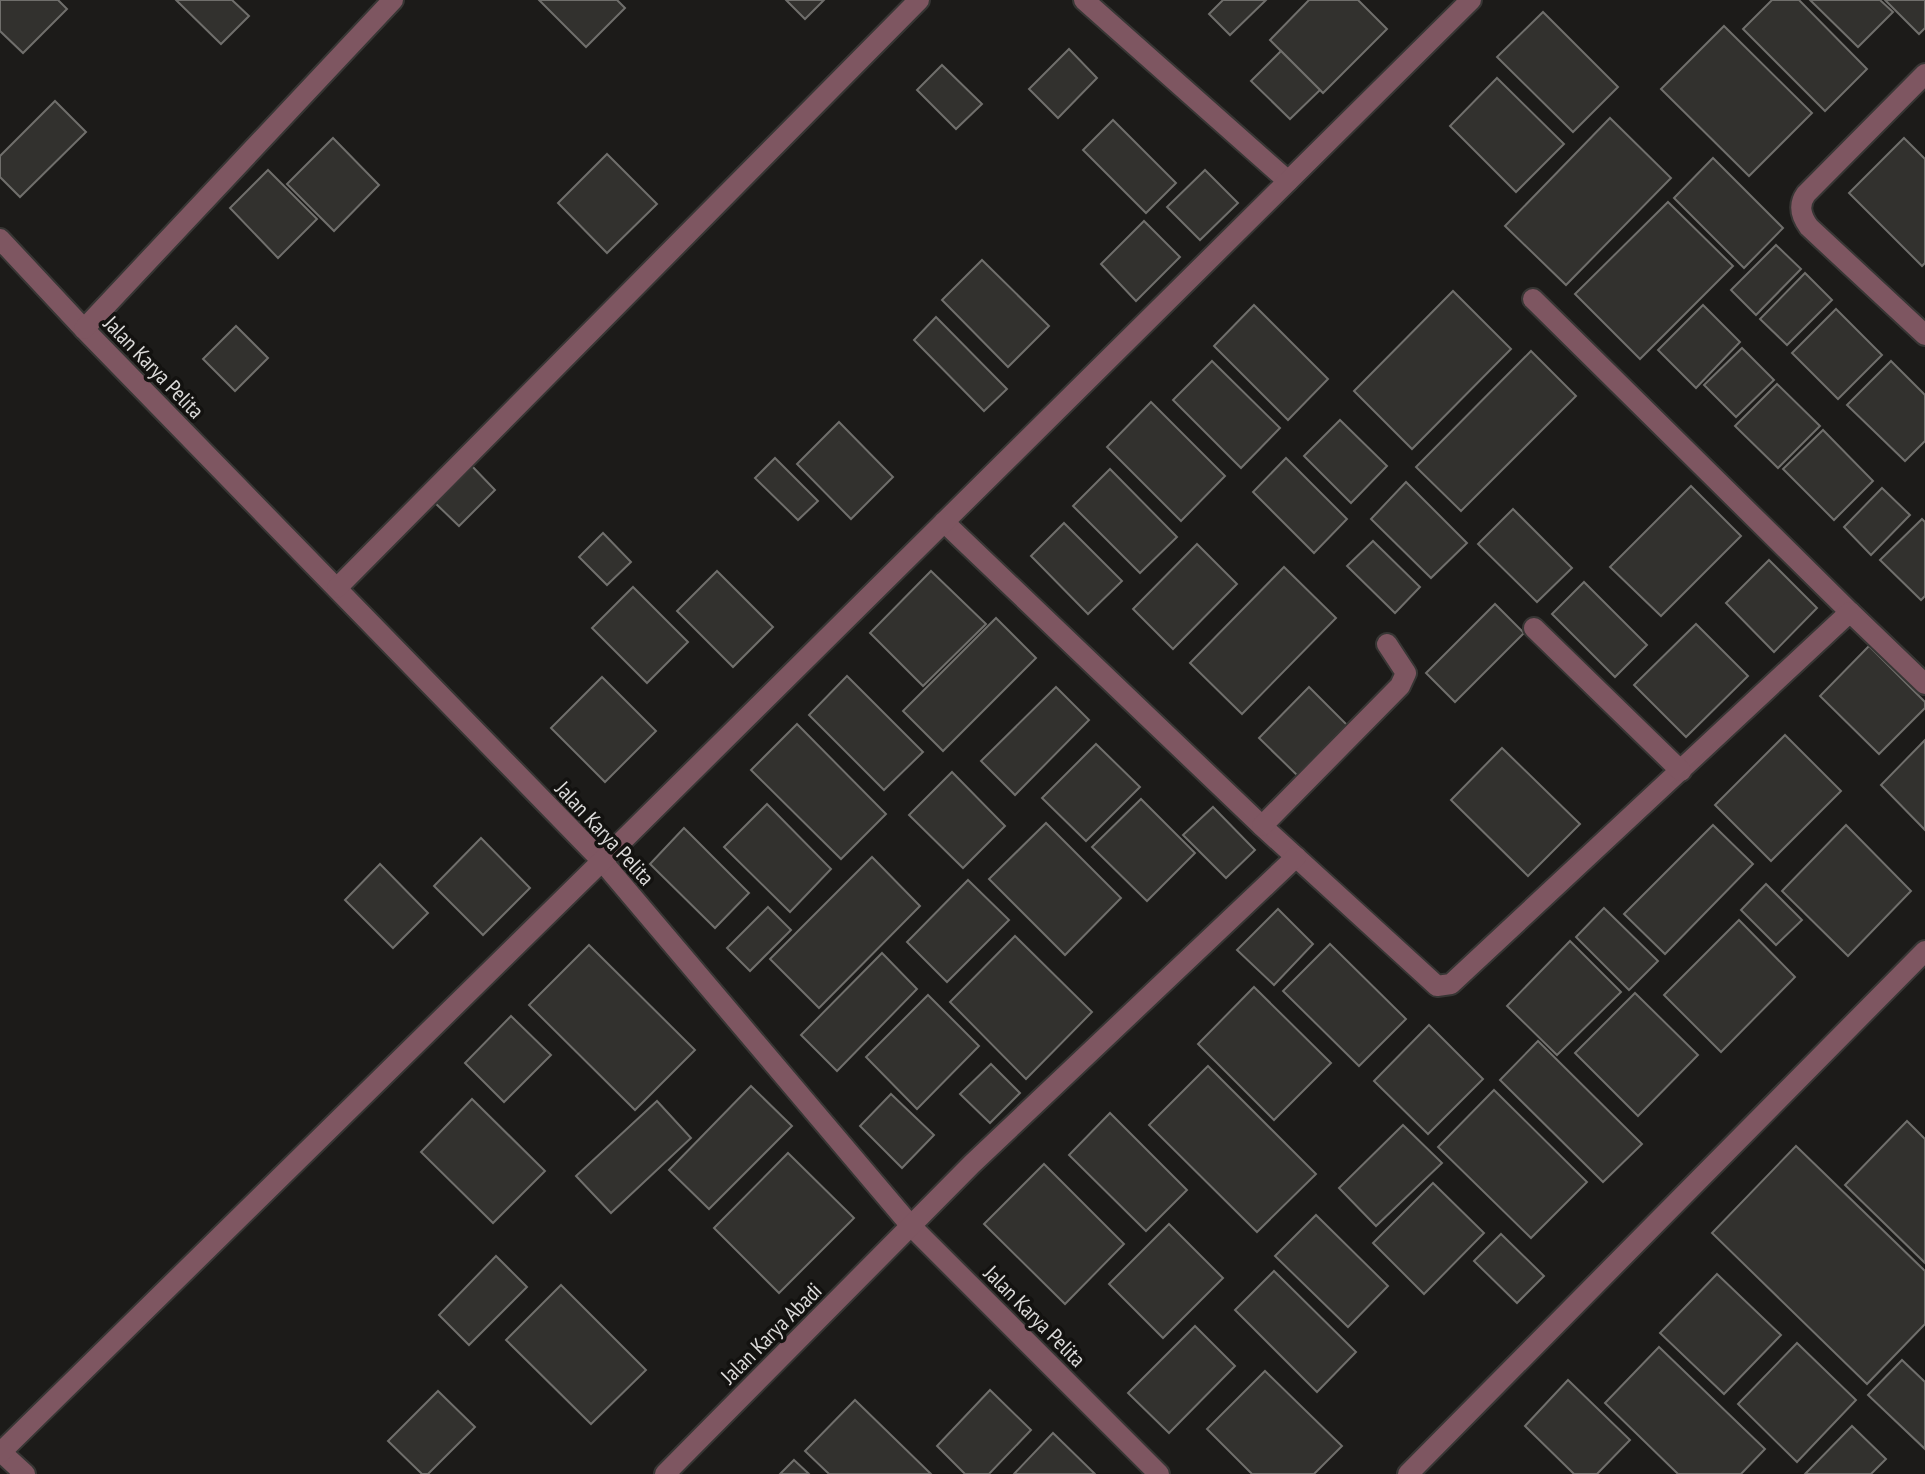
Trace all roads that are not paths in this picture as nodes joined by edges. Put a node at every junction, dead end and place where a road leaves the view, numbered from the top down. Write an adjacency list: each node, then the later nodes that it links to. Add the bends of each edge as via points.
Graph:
1 (393, 0): 9 (street)
2 (919, 0): 12 (street)
3 (1084, 0): 6 (street)
4 (1471, 0): 6 (street)
5 (1925, 74): 10 (street, via 1806,194 1801,206 1809,227)
6 (1288, 181): 11 (street)
7 (0, 239): 9 (street, Jalan Karya Pelita)
8 (1533, 299): 13 (street)
9 (84, 329): 12 (street, Jalan Karya Pelita)
10 (1925, 335)
11 (944, 522): 18 (street); 20 (street)
12 (337, 588): 20 (street, Jalan Karya Pelita)
13 (1850, 612): 16 (street); 17 (street)
14 (1534, 628): 17 (street)
15 (1387, 644): 18 (street, via 1406,673 1400,686)
16 (1925, 684)
17 (1681, 771): 19 (street, via 1447,986 1434,984)
18 (1262, 826): 19 (street)
19 (1296, 857): 22 (street, Jalan Karya Abadi)
20 (602, 861): 22 (street, Jalan Karya Pelita); 23 (street)
21 (1925, 951): 27 (street)
22 (911, 1226): 25 (street, Jalan Karya Abadi); 26 (street, Jalan Karya Pelita)
23 (0, 1451): 24 (street)
24 (25, 1474)
25 (665, 1474)
26 (1159, 1474)
27 (1408, 1474)

